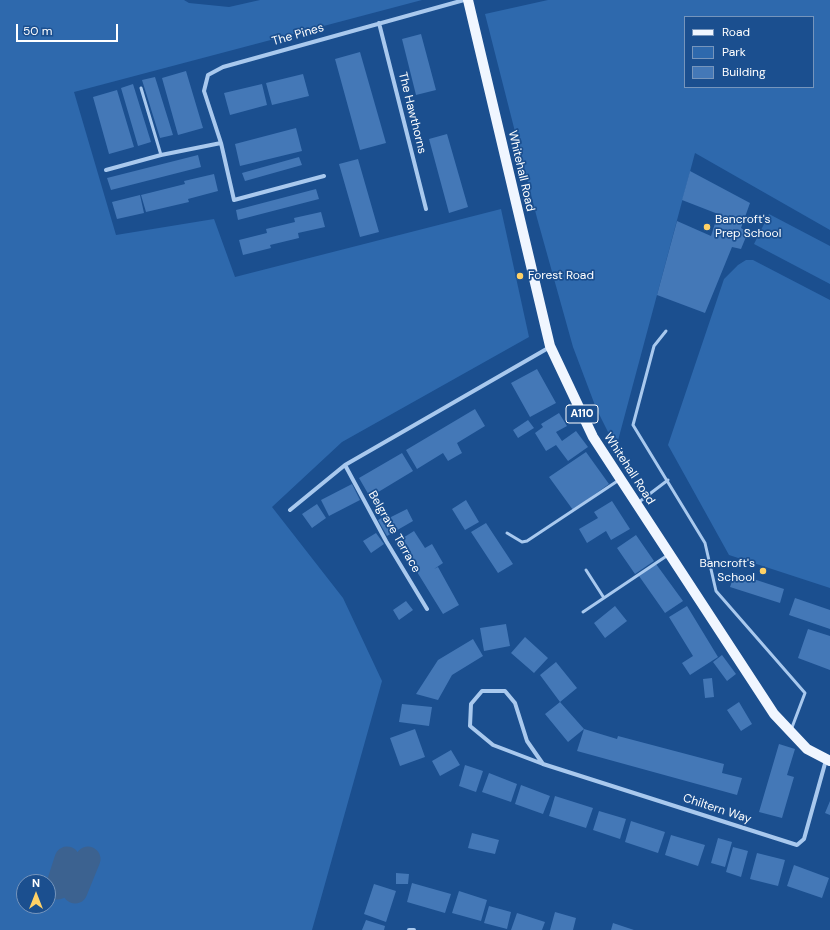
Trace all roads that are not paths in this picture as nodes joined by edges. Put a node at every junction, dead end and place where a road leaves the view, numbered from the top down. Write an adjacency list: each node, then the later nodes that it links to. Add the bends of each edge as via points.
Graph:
1 (464, 0): 3 (street, The Pines)
2 (468, 0): 11 (main road, Whitehall Road / A110)
3 (379, 23): 5 (street, The Pines, via 223,67 208,75 204,91); 9 (street, The Hawthorns)
4 (141, 88): 6 (lane)
5 (222, 143): 6 (street); 8 (street, The Pines, via 234,200)
6 (161, 155): 7 (street)
7 (106, 170)
8 (324, 176)
9 (426, 209)
10 (666, 332): 14 (lane, via 654,346 633,424)
11 (550, 346): 12 (street); 13 (main road, Whitehall Road / A110, via 592,437)
12 (345, 465): 16 (street); 21 (street, Belgrave Terrace)
13 (620, 479): 15 (main road, Whitehall Road / A110); 17 (lane, via 527,541 522,542)
14 (668, 480): 15 (lane); 23 (lane, via 705,543 716,591 805,693)
15 (636, 504): 18 (main road, Whitehall Road / A110)
16 (290, 510)
17 (507, 533)
18 (669, 554): 20 (lane); 23 (main road, Whitehall Road / A110, via 774,714)
19 (586, 570): 20 (lane)
20 (604, 598): 22 (lane)
21 (427, 609)
22 (583, 612)
23 (790, 732): 24 (main road, Whitehall Road / A110, via 807,749)
24 (828, 760): 25 (street, Chiltern Way, via 804,839 797,845)
25 (543, 764): 25 (street, Chiltern Way, via 493,745 470,726 471,704 482,691 505,691 515,703 527,741)
26 (409, 930): 27 (street)
27 (414, 930)

